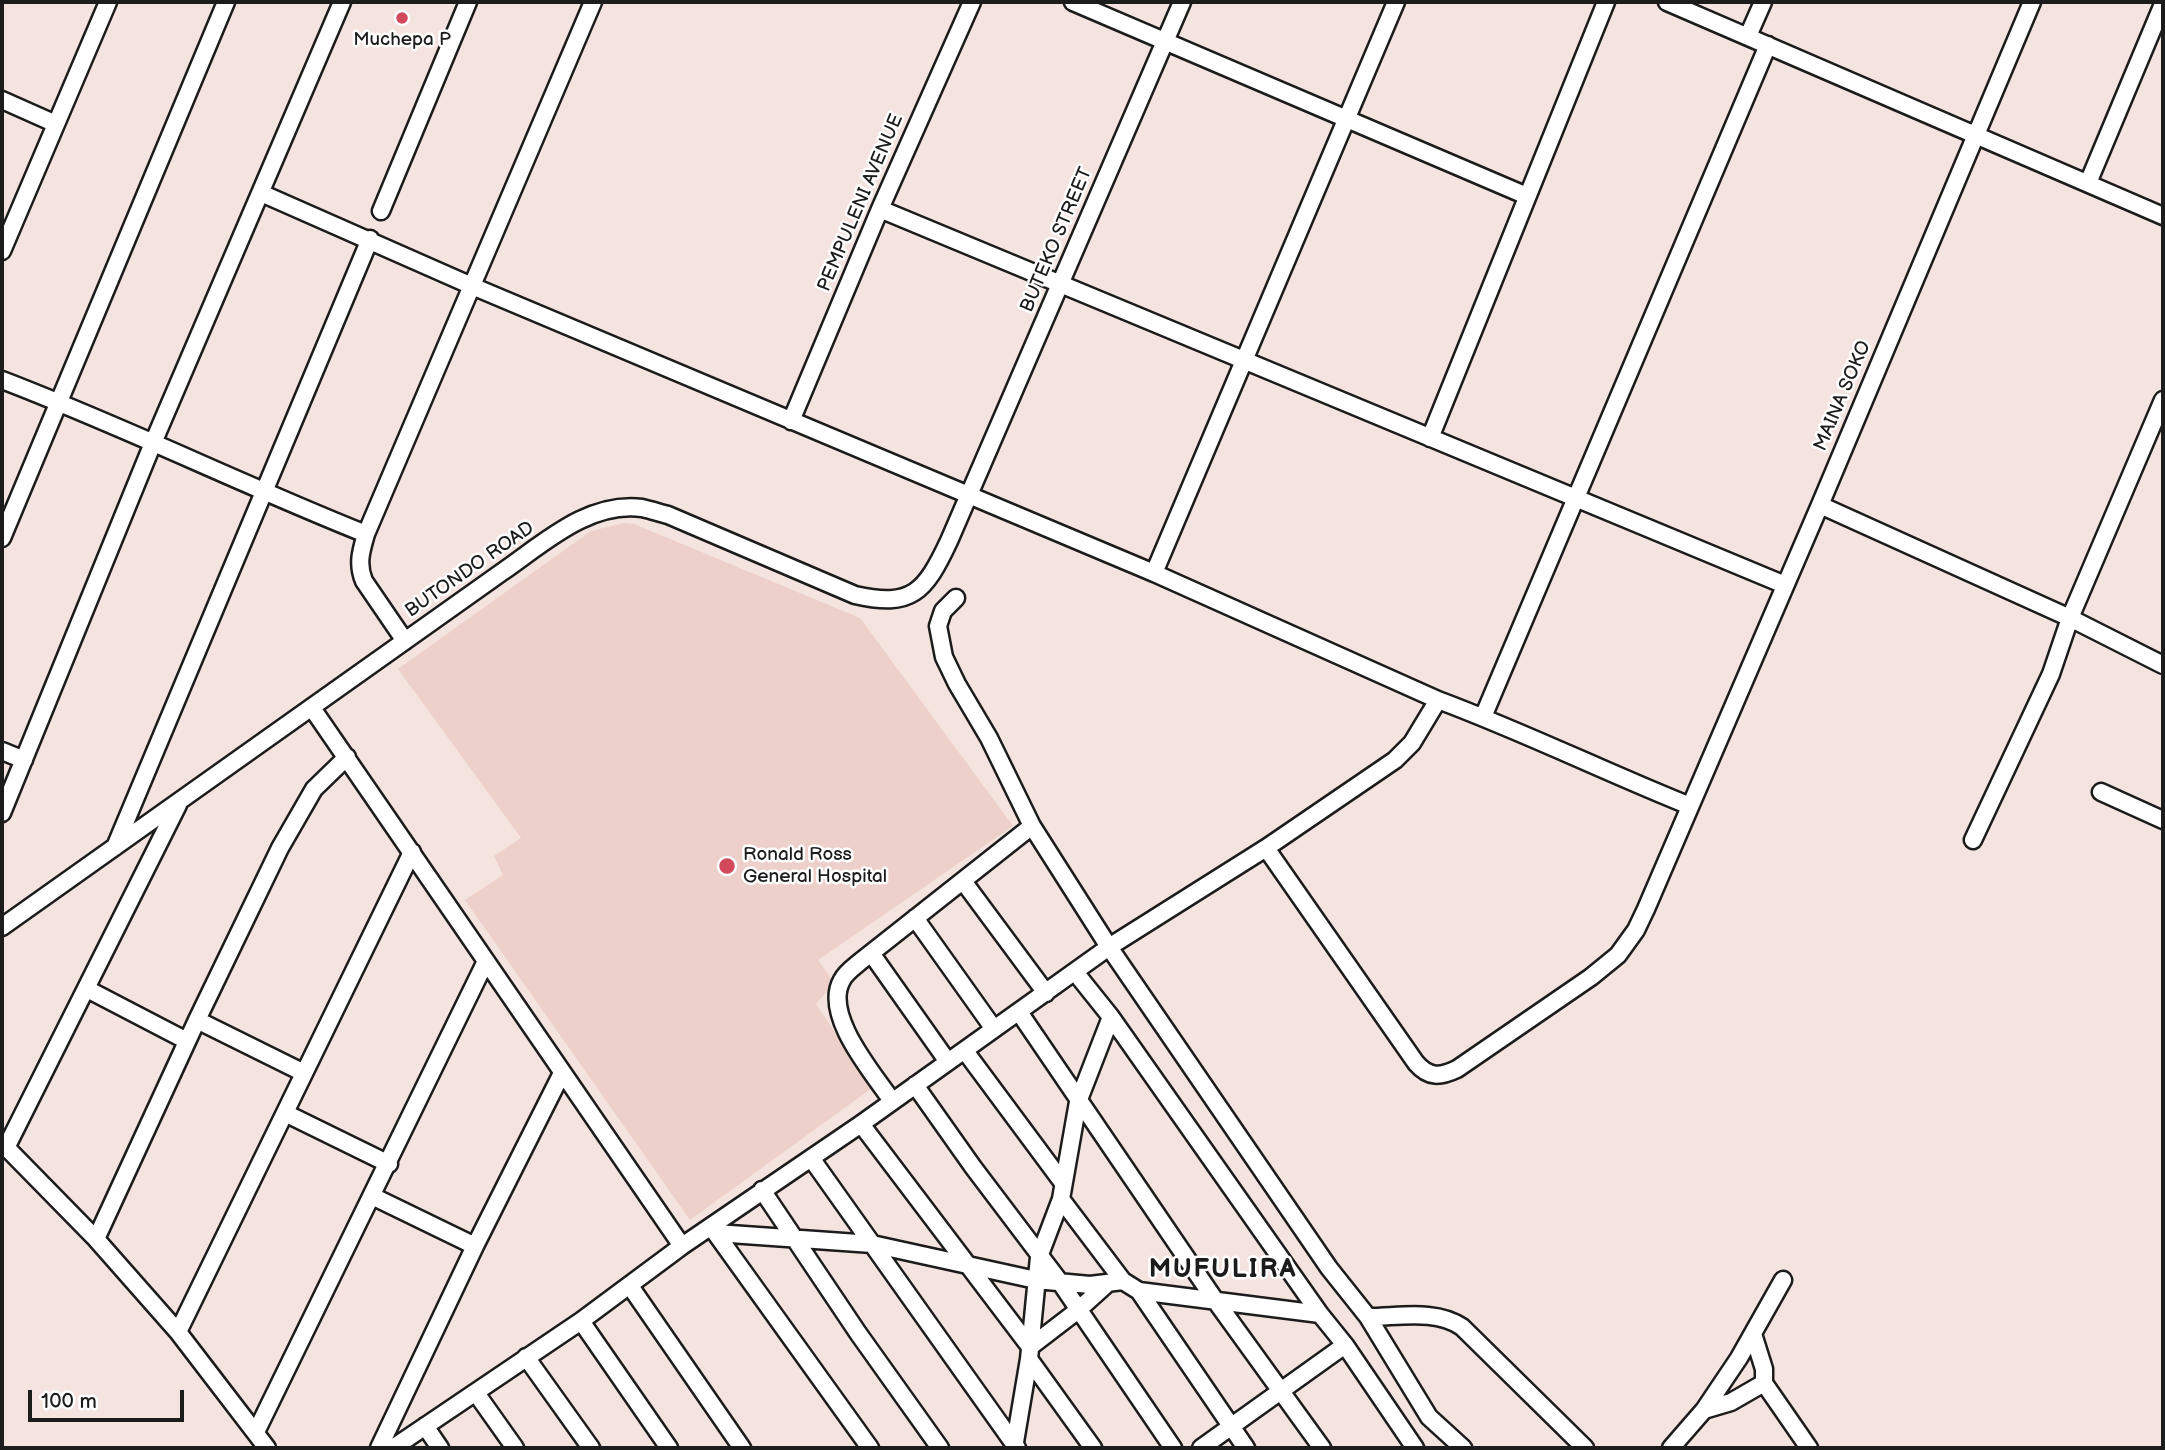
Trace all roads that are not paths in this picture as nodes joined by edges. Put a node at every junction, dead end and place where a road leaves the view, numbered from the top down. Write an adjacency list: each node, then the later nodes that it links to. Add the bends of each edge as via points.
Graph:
1 (108, 2): 20 (street)
2 (226, 2): 35 (street)
3 (342, 2): 23 (street)
4 (468, 2): 26 (street)
5 (593, 2): 31 (street)
6 (972, 2): 25 (street, PEMPULENI AVENUE)
7 (1073, 2): 16 (street)
8 (1182, 2): 16 (street, BUTEKO STREET)
9 (1396, 2): 19 (street)
10 (1606, 2): 24 (street)
11 (1667, 2): 15 (street)
12 (1763, 2): 15 (street)
13 (2032, 2): 21 (street, MAINA SOKO)
14 (2163, 4): 22 (street)
15 (1748, 36): 17 (street)
16 (1166, 41): 19 (street); 30 (street, BUTEKO STREET)
17 (1768, 45): 21 (street); 41 (street)
18 (2, 100): 20 (street)
19 (1348, 118): 24 (street); 32 (street)
20 (56, 124): 29 (street)
21 (1976, 135): 22 (street); 42 (street, MAINA SOKO)
22 (2088, 183): 27 (street)
23 (261, 194): 28 (street); 38 (street)
24 (1527, 196): 37 (street)
25 (880, 209): 30 (street); 36 (street, PEMPULENI AVENUE)
26 (381, 211)
27 (2163, 216)
28 (370, 239): 31 (street); 39 (street)
29 (2, 251)
30 (1061, 285): 32 (street); 40 (street, BUTEKO STREET)
31 (472, 286): 36 (street); 43 (street)
32 (1245, 360): 37 (street); 45 (street)
33 (2, 380): 35 (street)
34 (2163, 400): 48 (street)
35 (59, 402): 38 (street); 44 (street)
36 (791, 421): 40 (street)
37 (1430, 438): 41 (street)
38 (153, 443): 39 (street); 56 (street)
39 (262, 492): 43 (street); 65 (street)
40 (969, 494): 45 (street); 49 (street, BUTONDO ROAD, via 930,577 897,600 855,595 668,515 625,508 594,513 573,523)
41 (1576, 499): 46 (street); 53 (street)
42 (1820, 505): 46 (street, MAINA SOKO); 48 (street)
43 (366, 534): 49 (street, via 360,572)
44 (2, 538)
45 (1154, 573): 51 (street)
46 (1785, 586): 59 (street, MAINA SOKO)
47 (956, 598): 62 (street, via 943,611 938,626 944,657)
48 (2070, 618): 50 (street); 63 (street, via 2051,674)
49 (405, 641): 52 (street, BUTONDO ROAD)
50 (2163, 665)
51 (1438, 700): 53 (street); 64 (street, via 1412,743 1395,760)
52 (312, 708): 55 (street); 58 (street, BUTONDO ROAD)
53 (1483, 717): 59 (street)
54 (2, 751): 56 (street)
55 (347, 758): 66 (street); 78 (street, via 307,800)
56 (23, 760): 60 (street)
57 (2101, 792): 61 (street)
58 (179, 802): 65 (street, BUTONDO ROAD); 74 (street)
59 (1690, 806): 64 (street, MAINA SOKO, via 1636,930 1618,955 1457,1069 1435,1076 1416,1063)
60 (2, 813)
61 (2163, 820)
62 (1032, 826): 67 (street); 70 (street)
63 (1973, 840)
64 (1266, 848): 70 (street)
65 (114, 849): 69 (street, BUTONDO ROAD)
66 (412, 852): 72 (street); 83 (street)
67 (964, 881): 68 (street); 75 (street)
68 (915, 918): 71 (street); 79 (street)
69 (2, 927)
70 (1109, 947): 73 (street); 113 (street, via 1293,1219)
71 (870, 953): 82 (street); 86 (street, via 842,979 840,1017)
72 (486, 961): 84 (street); 92 (street)
73 (1075, 972): 75 (street); 77 (street)
74 (87, 989): 80 (street); 90 (street)
75 (1046, 993): 76 (street)
76 (1019, 1012): 79 (street); 87 (street)
77 (1111, 1017): 87 (street); 112 (street)
78 (197, 1020): 80 (street); 83 (street)
79 (994, 1028): 81 (street)
80 (187, 1041): 98 (street)
81 (965, 1051): 82 (street); 94 (street)
82 (948, 1062): 85 (street)
83 (304, 1073): 88 (street)
84 (562, 1073): 100 (street); 101 (street)
85 (915, 1085): 86 (street); 102 (street)
86 (892, 1101): 89 (street)
87 (1078, 1101): 94 (street); 110 (street)
88 (285, 1113): 92 (street); 115 (street)
89 (861, 1124): 91 (street); 103 (street)
90 (4, 1145): 98 (street)
91 (811, 1158): 93 (street); 99 (street)
92 (389, 1164): 95 (street)
93 (762, 1190): 96 (street); 97 (street)
94 (1062, 1191): 102 (street); 107 (street)
95 (372, 1196): 101 (street); 126 (street)
96 (713, 1229): 97 (street); 100 (street); 137 (street)
97 (795, 1237): 99 (street); 138 (street)
98 (96, 1239): 115 (street)
99 (872, 1244): 103 (street); 127 (street)
100 (682, 1246): 108 (street)
101 (475, 1247): 130 (street)
102 (1039, 1257): 104 (street); 106 (street)
103 (968, 1265): 104 (street); 118 (street)
104 (1036, 1280): 106 (street); 118 (street)
105 (1783, 1280): 116 (street)
106 (1060, 1282): 107 (street); 111 (street)
107 (1115, 1282): 109 (street); 111 (street)
108 (630, 1286): 114 (street); 136 (street)
109 (1139, 1291): 110 (street); 125 (street)
110 (1215, 1300): 112 (street); 121 (street)
111 (1077, 1311): 118 (street); 140 (street)
112 (1320, 1314): 117 (street)
113 (1368, 1317): 144 (street, via 1424,1411); 145 (street, via 1451,1320)
114 (581, 1321): 119 (street); 135 (street)
115 (177, 1332): 126 (street)
116 (1753, 1334): 120 (street); 123 (street)
117 (1345, 1345): 121 (street); 128 (street)
118 (1030, 1353): 127 (street); 139 (street)
119 (526, 1357): 122 (street); 134 (street)
120 (1764, 1383): 123 (street, via 1731,1402); 147 (street)
121 (1283, 1390): 125 (street); 143 (street)
122 (476, 1393): 124 (street); 133 (street)
123 (1704, 1410): 146 (street)
124 (425, 1426): 131 (street); 132 (street)
125 (1231, 1427): 141 (street); 142 (street)
126 (256, 1433): 129 (street)
127 (1015, 1447)
128 (1413, 1447)
129 (267, 1448)
130 (379, 1448)
131 (393, 1448)
132 (440, 1448)
133 (515, 1448)
134 (591, 1448)
135 (669, 1448)
136 (742, 1448)
137 (870, 1448)
138 (940, 1448)
139 (1093, 1448)
140 (1173, 1448)
141 (1201, 1448)
142 (1246, 1448)
143 (1322, 1448)
144 (1463, 1448)
145 (1585, 1448)
146 (1671, 1448)
147 (1809, 1448)

